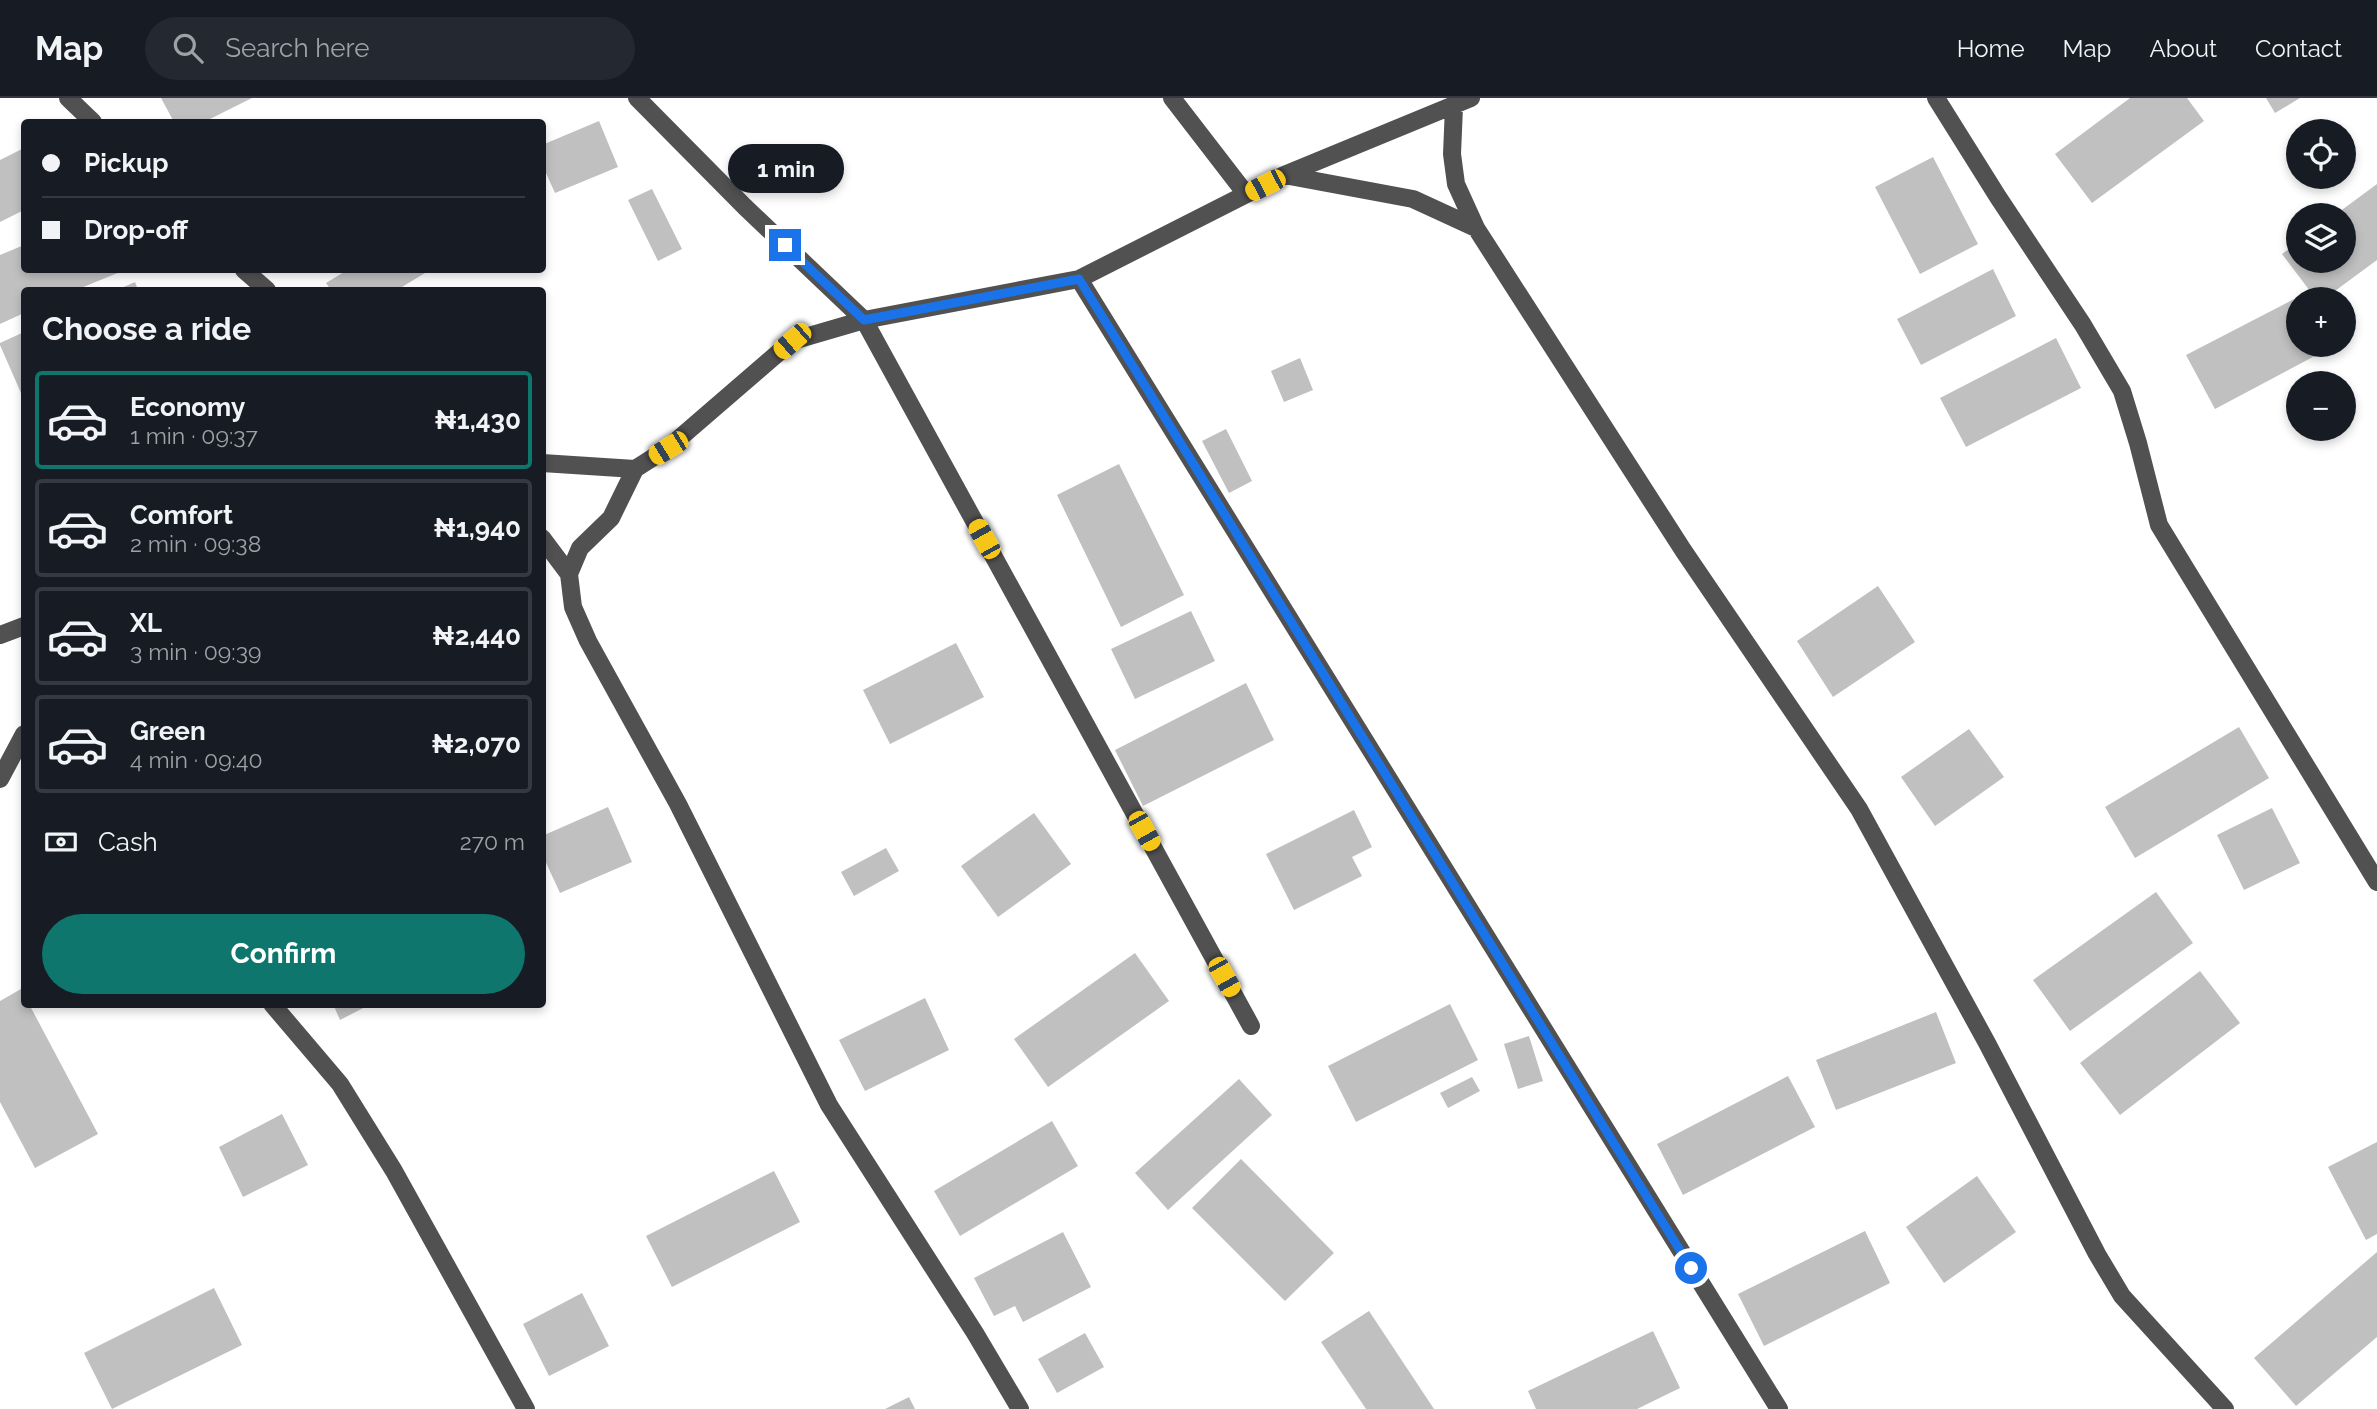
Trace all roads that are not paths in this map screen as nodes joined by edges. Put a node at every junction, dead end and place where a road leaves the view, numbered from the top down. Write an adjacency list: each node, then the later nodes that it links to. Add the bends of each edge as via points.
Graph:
1 (68, 98): 7 (street)
2 (637, 98): 14 (street)
3 (1172, 98): 9 (street)
4 (1471, 98): 6 (street)
5 (1936, 98): 23 (street, via 2122,391 2159,525)
6 (1454, 107): 8 (street); 10 (street, via 1456,184)
7 (90, 119)
8 (1284, 175): 9 (street); 10 (street, via 1413,199)
9 (1246, 194): 12 (street)
10 (1476, 228): 29 (street, via 1683,551 1859,809 2122,1296)
11 (247, 273): 13 (street)
12 (1079, 279): 14 (street); 28 (street)
13 (264, 287)
14 (864, 320): 16 (street, via 792,341 668,448); 25 (street)
15 (546, 463): 16 (street)
16 (635, 469): 18 (street, via 611,518 580,548)
17 (546, 543): 18 (street)
18 (569, 574): 27 (street, via 573,607 588,641 678,804 829,1105)
19 (21, 627): 20 (street)
20 (0, 635)
21 (21, 740): 22 (street)
22 (0, 779)
23 (2377, 882)
24 (275, 1008): 26 (street, via 354,1106)
25 (1251, 1026)
26 (526, 1409)
27 (1020, 1409)
28 (1779, 1409)
29 (2225, 1409)

